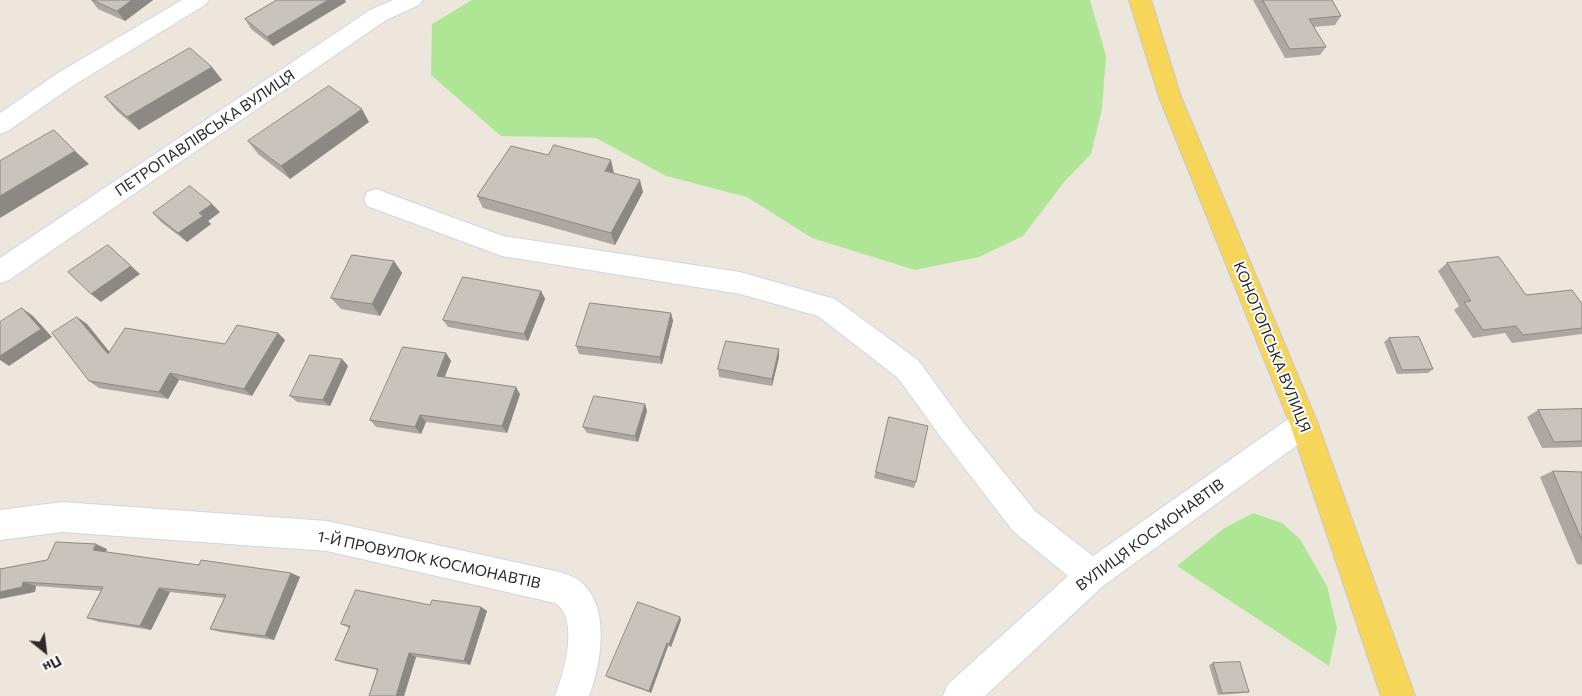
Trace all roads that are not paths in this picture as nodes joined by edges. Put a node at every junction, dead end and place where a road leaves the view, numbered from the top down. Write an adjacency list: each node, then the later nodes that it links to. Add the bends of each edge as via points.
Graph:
1 (198, 0): 4 (street, via 66,79)
2 (412, 0): 6 (street, ПЕТРОПАВЛІВСЬКА ВУЛИЦЯ, via 378,15)
3 (1140, 0): 7 (main road, КОНОТОПСЬКА ВУЛИЦЯ, via 1170,97)
4 (0, 125)
5 (376, 199): 9 (street, via 502,246 740,283 826,307 908,370 1024,520)
6 (0, 272)
7 (1304, 424): 9 (street, ВУЛИЦЯ КОСМОНАВТІВ); 12 (main road, КОНОТОПСЬКА ВУЛИЦЯ)
8 (0, 525): 10 (street, 1-Й ПРОВУЛОК КОСМОНАВТІВ, via 62,517 328,536 560,588 574,597 582,615 585,645)
9 (1092, 575): 11 (street, ВУЛИЦЯ КОСМОНАВТІВ)
10 (572, 696)
11 (960, 696)
12 (1398, 696)

